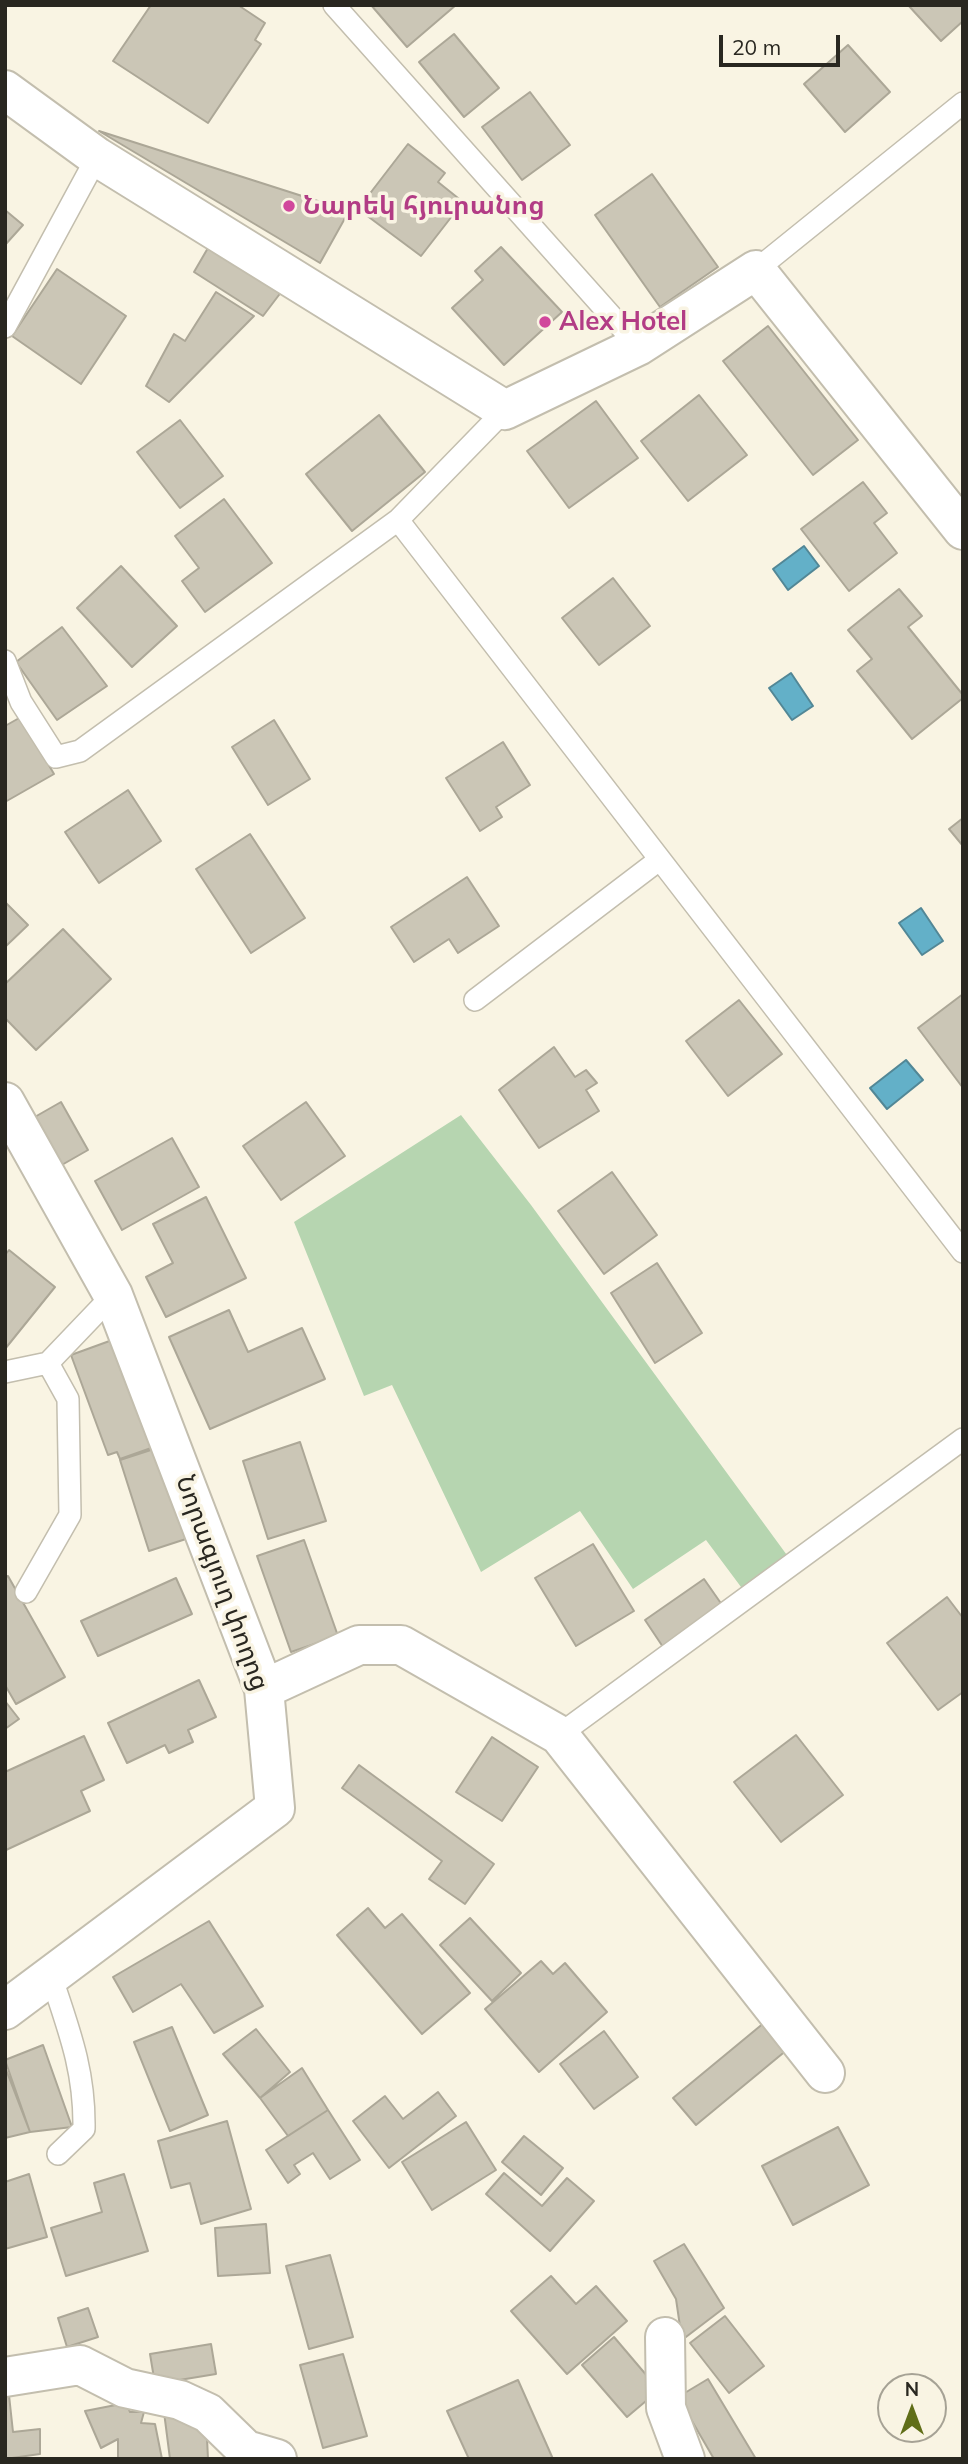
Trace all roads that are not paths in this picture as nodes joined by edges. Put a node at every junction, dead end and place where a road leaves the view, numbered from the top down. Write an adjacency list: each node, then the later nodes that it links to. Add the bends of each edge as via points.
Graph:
1 (334, 5): 7 (lane)
2 (5, 90): 4 (street)
3 (963, 103): 5 (lane)
4 (97, 157): 6 (lane); 8 (street)
5 (756, 270): 7 (street); 10 (street)
6 (5, 327)
7 (638, 346): 8 (street)
8 (505, 410): 9 (lane)
9 (398, 520): 11 (lane, via 71,755 56,757 21,702); 12 (lane)
10 (963, 530)
11 (5, 661)
12 (659, 860): 13 (lane); 15 (lane)
13 (475, 1000)
14 (5, 1102): 16 (street, Նորագյուղ փողոց)
15 (963, 1252)
16 (113, 1295): 17 (lane); 21 (street, Նորագյուղ փողոց)
17 (48, 1363): 18 (lane); 20 (lane, via 68,1399 70,1515)
18 (5, 1372)
19 (963, 1439): 22 (lane)
20 (26, 1592)
21 (264, 1689): 22 (street, via 359,1645 401,1645); 23 (street, Նորագյուղ փողոց, via 275,1808)
22 (559, 1735): 25 (street)
23 (51, 1976): 24 (street, Նորագյուղ փողոց); 26 (lane, via 84,2090 84,2129)
24 (5, 2010)
25 (825, 2073)
26 (58, 2154)
27 (665, 2337): 30 (street, via 666,2408)
28 (5, 2377): 29 (street, via 80,2365 125,2388 180,2400 208,2413 246,2449)
29 (277, 2459)
30 (685, 2459)

